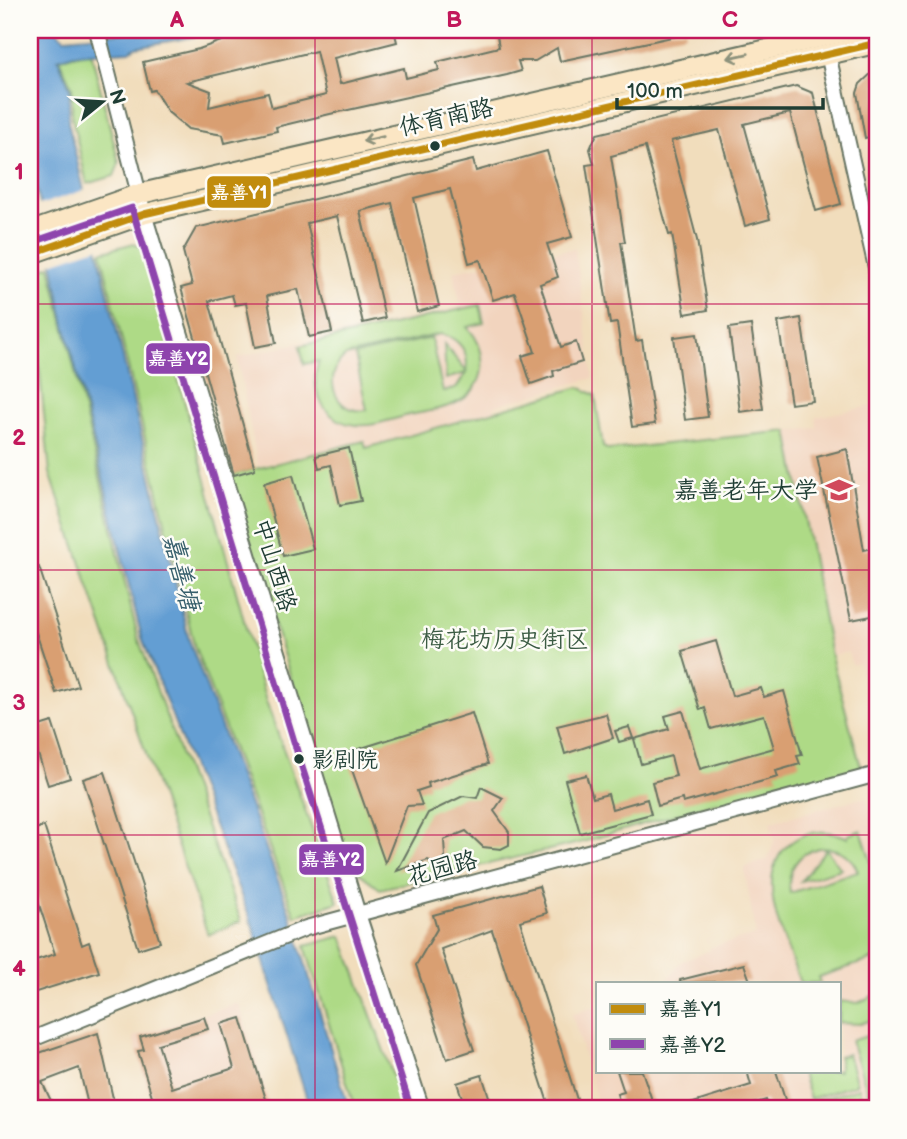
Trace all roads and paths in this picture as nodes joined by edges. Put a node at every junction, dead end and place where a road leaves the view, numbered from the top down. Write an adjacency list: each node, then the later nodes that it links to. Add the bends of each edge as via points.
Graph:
1 (97, 30): 5 (street, 中山西路)
2 (852, 30): 5 (main road, 体育南路, one-way to 5)
3 (877, 43): 4 (main road, 体育南路)
4 (828, 54): 6 (main road, 体育南路); 9 (street)
5 (139, 194): 6 (street, 中山西路); 7 (main road, 体育南路)
6 (144, 214): 8 (main road, 体育南路); 11 (street, 中山西路)
7 (30, 232)
8 (30, 254)
9 (877, 272)
10 (877, 774): 11 (street, 花园路)
11 (358, 914): 12 (street, 花园路, via 237,954); 13 (street, 中山西路)
12 (30, 1040)
13 (422, 1109)

